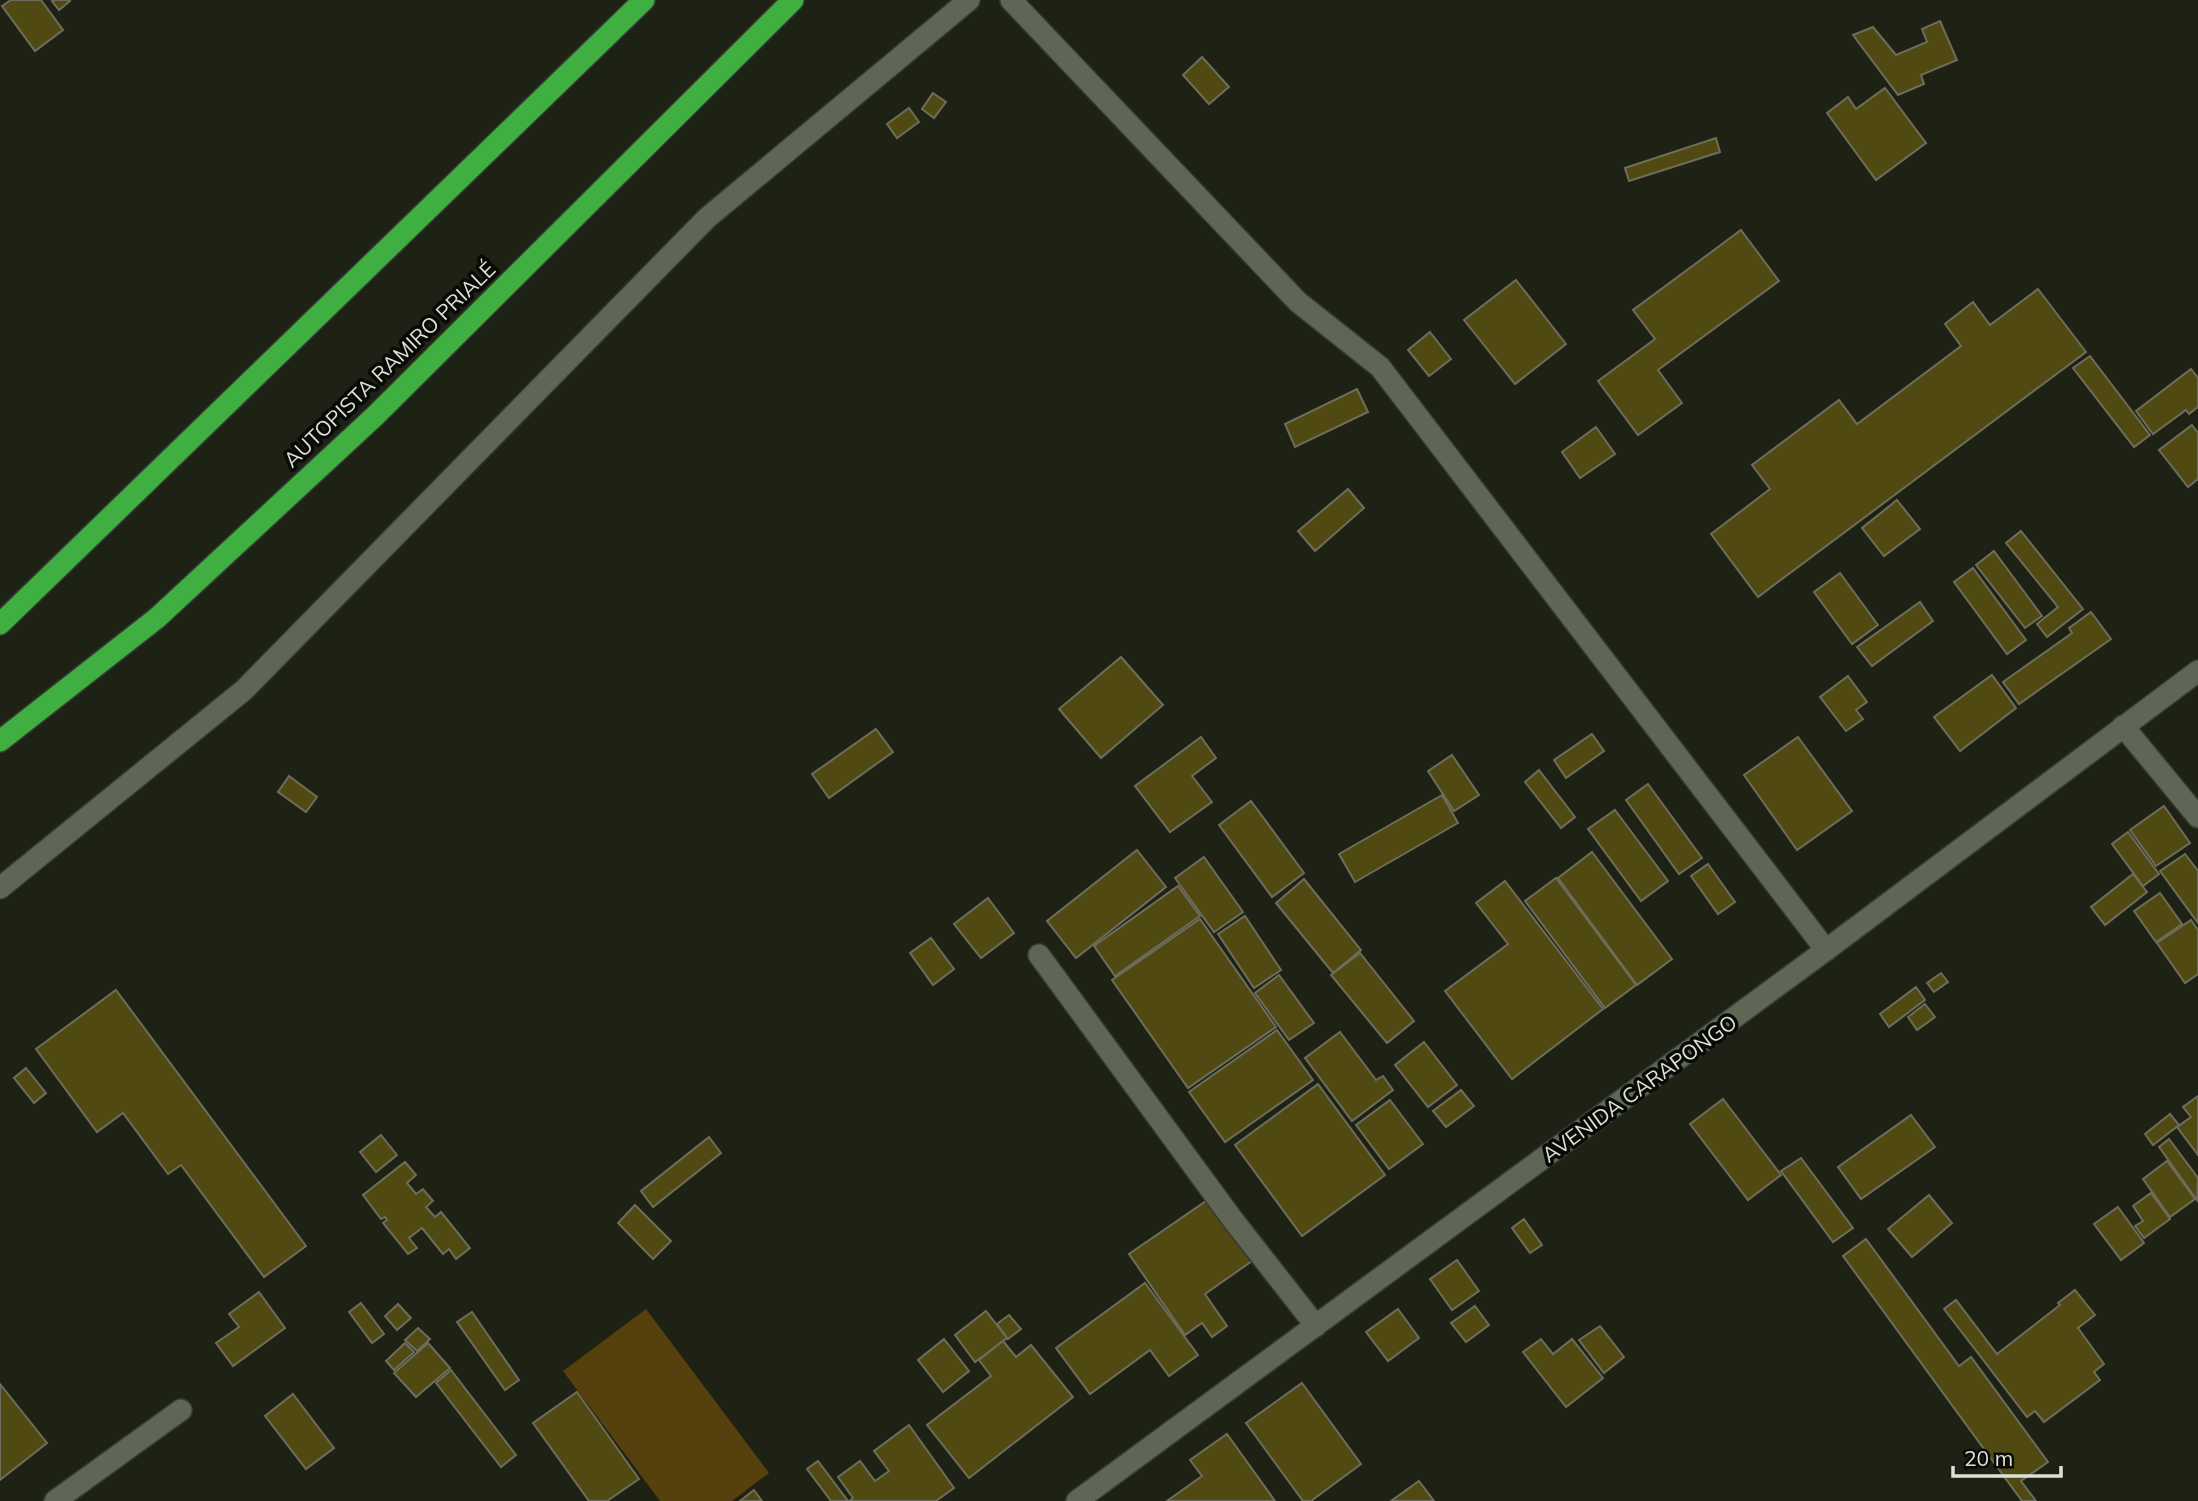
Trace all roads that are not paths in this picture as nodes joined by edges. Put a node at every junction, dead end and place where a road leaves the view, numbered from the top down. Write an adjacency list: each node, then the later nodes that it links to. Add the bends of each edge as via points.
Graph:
1 (644, 0): 5 (highway)
2 (793, 0): 8 (highway, AUTOPISTA RAMIRO PRIALÉ, via 375,416 156,618)
3 (969, 0): 10 (street, via 708,218 244,690)
4 (1012, 0): 11 (street, via 1298,302 1380,367)
5 (0, 624)
6 (2198, 671): 7 (street, AVENIDA CARAPONGO)
7 (2123, 726): 9 (street); 11 (street, AVENIDA CARAPONGO)
8 (0, 741)
9 (2198, 817)
10 (0, 888)
11 (1826, 950): 13 (street, AVENIDA CARAPONGO)
12 (1039, 955): 13 (street)
13 (1316, 1326): 16 (street, AVENIDA CARAPONGO)
14 (181, 1410): 15 (street)
15 (55, 1501)
16 (1077, 1501)

